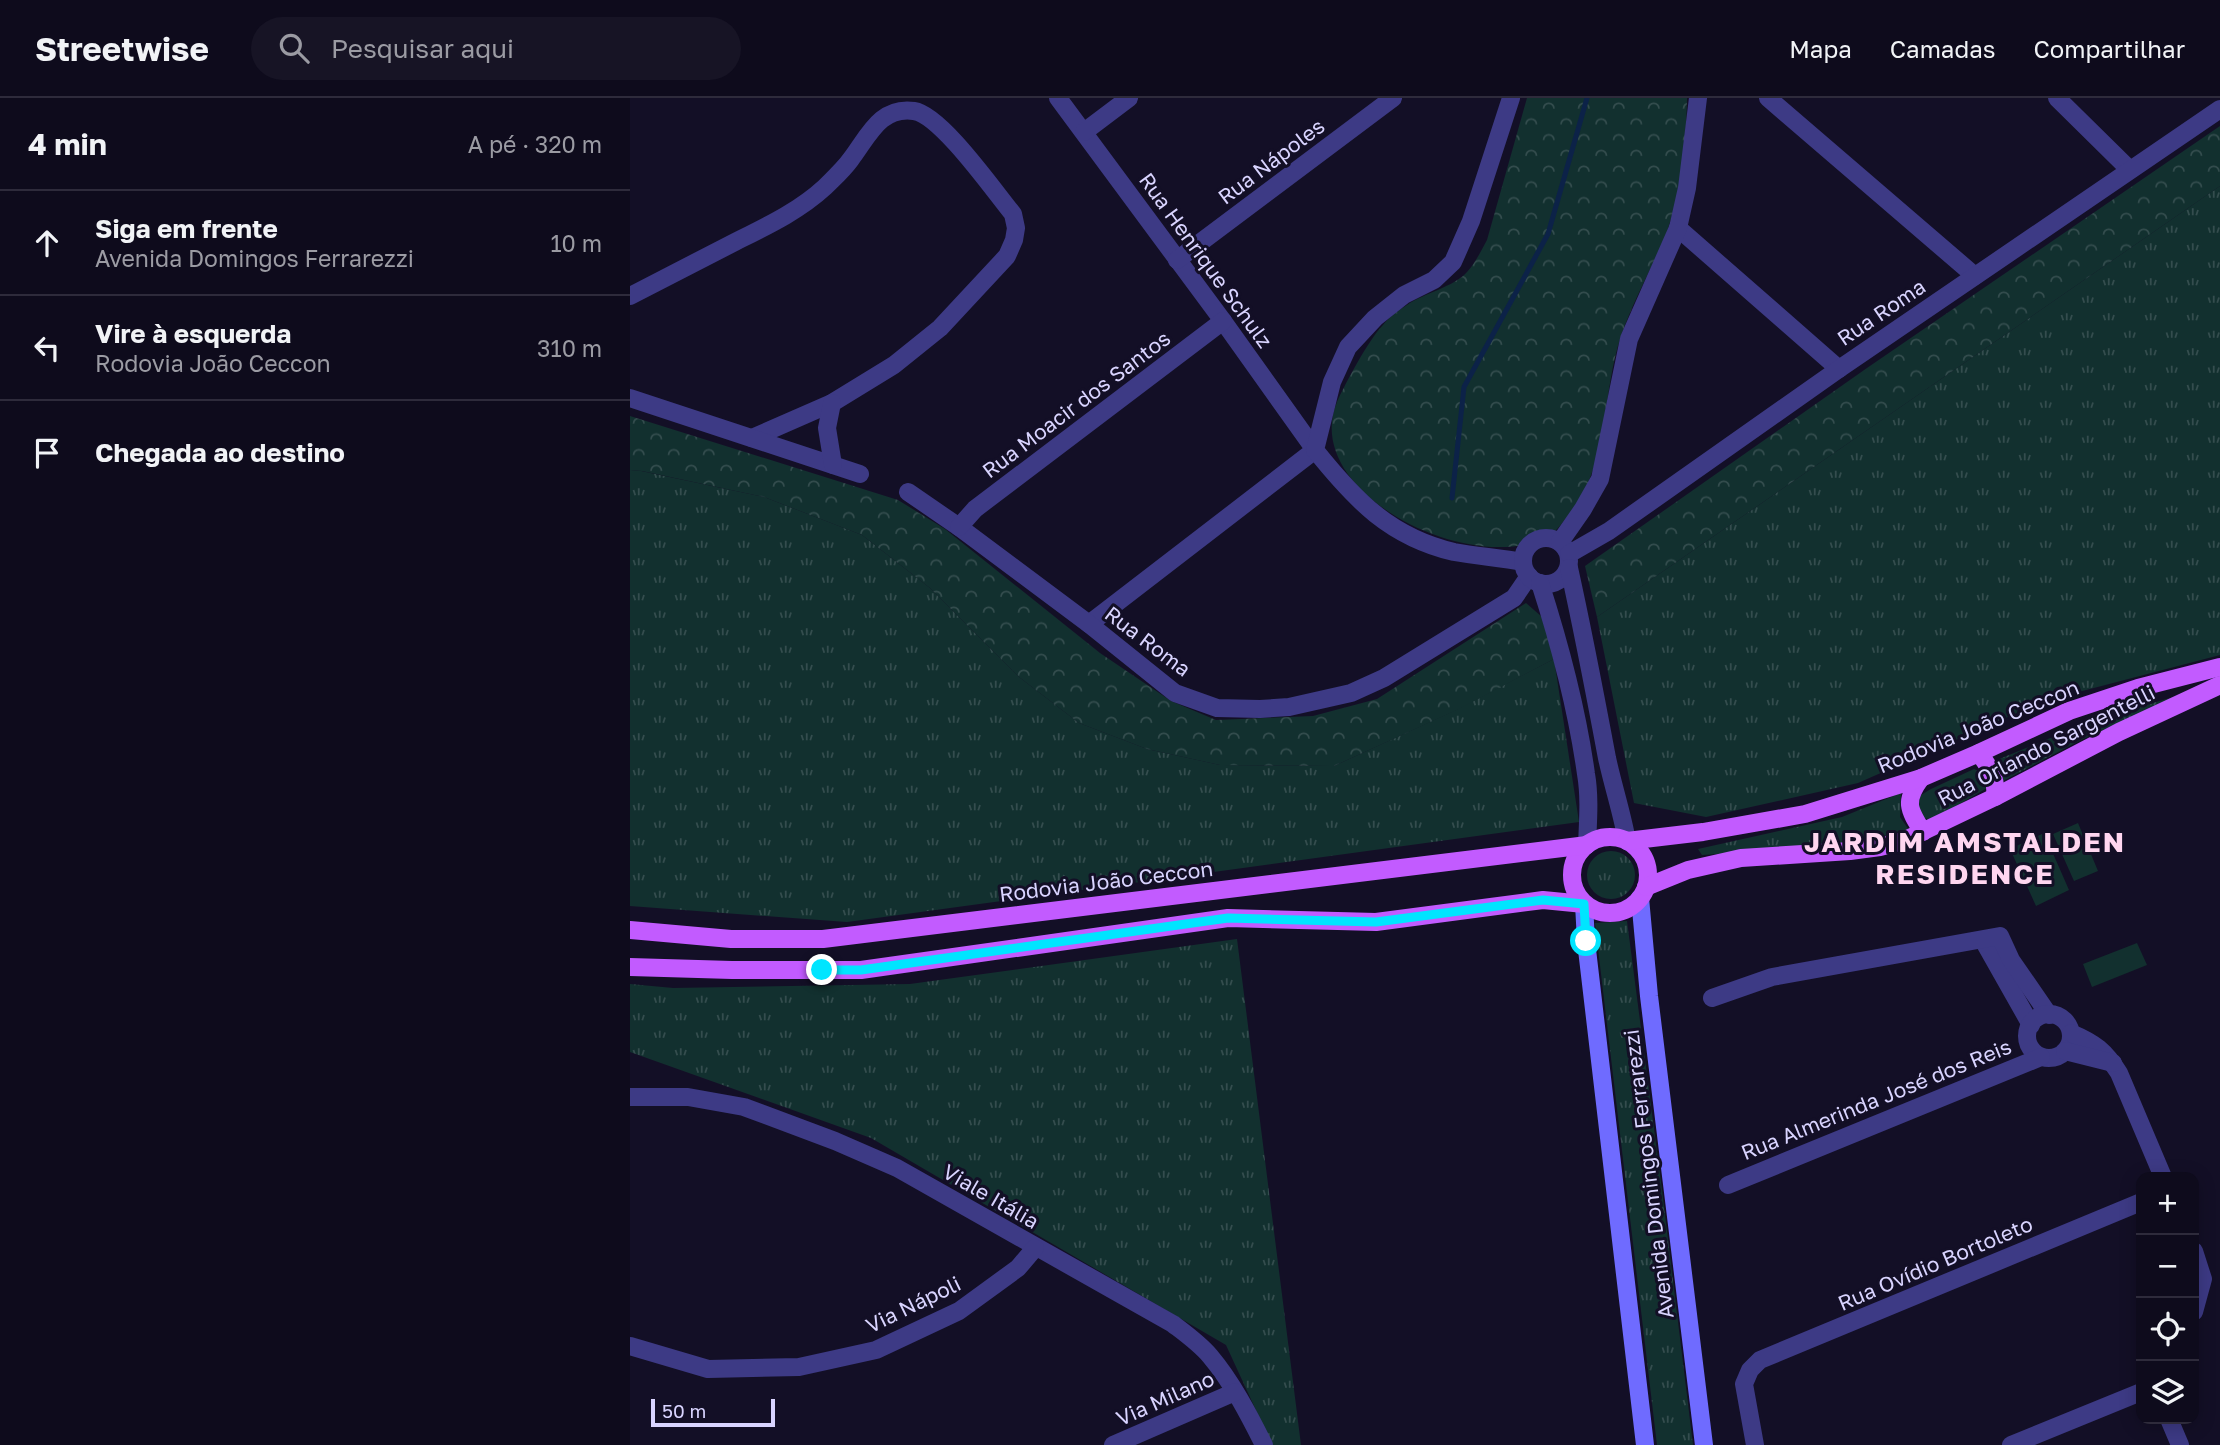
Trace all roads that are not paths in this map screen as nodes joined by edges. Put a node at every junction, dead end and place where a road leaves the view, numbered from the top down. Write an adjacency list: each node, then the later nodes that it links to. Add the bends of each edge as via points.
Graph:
1 (1058, 98): 9 (street, Rua Henrique Schulz)
2 (1129, 98): 9 (street)
3 (1393, 98): 12 (street, Rua Nápoles)
4 (1511, 98): 20 (street, via 1453,262 1434,280 1404,295 1375,318 1348,347 1332,382)
5 (1698, 98): 11 (street)
6 (1768, 98): 13 (street)
7 (2056, 98): 10 (street)
8 (2220, 109): 10 (street, Rua Roma)
9 (1084, 132): 12 (street, Rua Henrique Schulz)
10 (2130, 170): 13 (street, Rua Roma)
11 (1678, 228): 16 (street); 25 (street, via 1629,339 1600,479)
12 (1177, 260): 15 (street, Rua Henrique Schulz)
13 (1975, 276): 16 (street, Rua Roma)
14 (630, 296): 18 (street, via 801,207 825,187 873,126 888,115 916,111 927,116 944,130 1013,214 1014,240 1007,256 940,328 894,365)
15 (1223, 321): 20 (street, Rua Henrique Schulz); 24 (street, Rua Moacir dos Santos, via 975,509)
16 (1839, 369): 25 (street, Rua Roma, via 1609,531)
17 (630, 398): 19 (street)
18 (832, 403): 19 (street); 21 (street, via 827,428)
19 (752, 438): 21 (street)
20 (1315, 450): 26 (street, Rua Henrique Schulz, via 1365,508 1393,529 1455,552 1495,557); 27 (street)
21 (834, 465): 22 (street)
22 (860, 474)
23 (908, 492): 24 (street, Rua Roma)
24 (959, 527): 27 (street, Rua Roma)
25 (1566, 555): 26 (street, Rua Roma, via 1556,582); 26 (street, Rua Roma, via 1546,538 1532,543 1524,555); 34 (street)
26 (1531, 574): 27 (street, Rua Roma, via 1514,598 1384,678 1351,693 1289,707 1217,708 1175,694); 35 (street, via 1561,650 1587,775)
27 (1089, 624)
28 (2220, 667): 30 (main road, Rodovia João Ceccon, via 2069,711)
29 (2220, 685): 32 (main road, Rua Orlando Sargentelli)
30 (1979, 753): 31 (main road, Rodovia João Ceccon); 32 (main road, via 1996,783)
31 (1921, 778): 33 (main road, via 1909,802); 34 (main road, Rodovia João Ceccon, via 1805,814)
32 (1995, 797): 33 (main road, Rua Orlando Sargentelli)
33 (1923, 832): 36 (main road, Rua Orlando Sargentelli, via 1880,847 1741,858 1688,870)
34 (1627, 841): 35 (main road, via 1607,837); 36 (main road, via 1647,866)
35 (1587, 845): 37 (main road, via 1572,874 1573,886); 40 (main road, Rodovia João Ceccon)
36 (1643, 892): 37 (main road, via 1619,912); 64 (main road, Avenida Domingos Ferrarezzi, via 1649,996)
37 (1584, 904): 42 (main road, via 1543,900 1376,922 1228,918 861,970); 63 (main road, Avenida Domingos Ferrarezzi)
38 (630, 930): 40 (main road, Rodovia João Ceccon, via 731,939)
39 (1992, 938): 43 (street, via 1772,977); 44 (street); 45 (street)
40 (823, 939): 42 (main road)
41 (630, 967): 42 (main road)
42 (822, 970)
43 (1712, 998)
44 (2049, 1015): 45 (street); 46 (street, via 2061,1018)
45 (2031, 1025): 48 (street, via 2030,1047)
46 (2071, 1033): 47 (street); 49 (street, via 2099,1047)
47 (2065, 1051): 48 (street, via 2054,1058); 49 (street)
48 (2041, 1056): 52 (street, Rua Almerinda José dos Reis)
49 (2113, 1063): 51 (street)
50 (630, 1097): 54 (street, Viale Itália, via 688,1097 744,1107 897,1168)
51 (2161, 1172)
52 (1728, 1185)
53 (2136, 1204): 65 (street, Rua Ovídio Bortoleto, via 1759,1360 1744,1384)
54 (1035, 1248): 57 (street, Via Nápoli, via 1018,1268 959,1311 876,1350 799,1367 708,1368); 58 (street, Viale Itália, via 1173,1324 1210,1356)
55 (2199, 1267): 56 (street, via 2203,1279)
56 (2199, 1294)
57 (630, 1346)
58 (1235, 1392): 61 (street, Via Milano); 62 (street, Viale Itália)
59 (2136, 1394): 66 (street)
60 (2171, 1424): 67 (street)
61 (1113, 1445)
62 (1264, 1445)
63 (1645, 1445)
64 (1704, 1445)
65 (1755, 1445)
66 (2011, 1445)
67 (2180, 1445)

